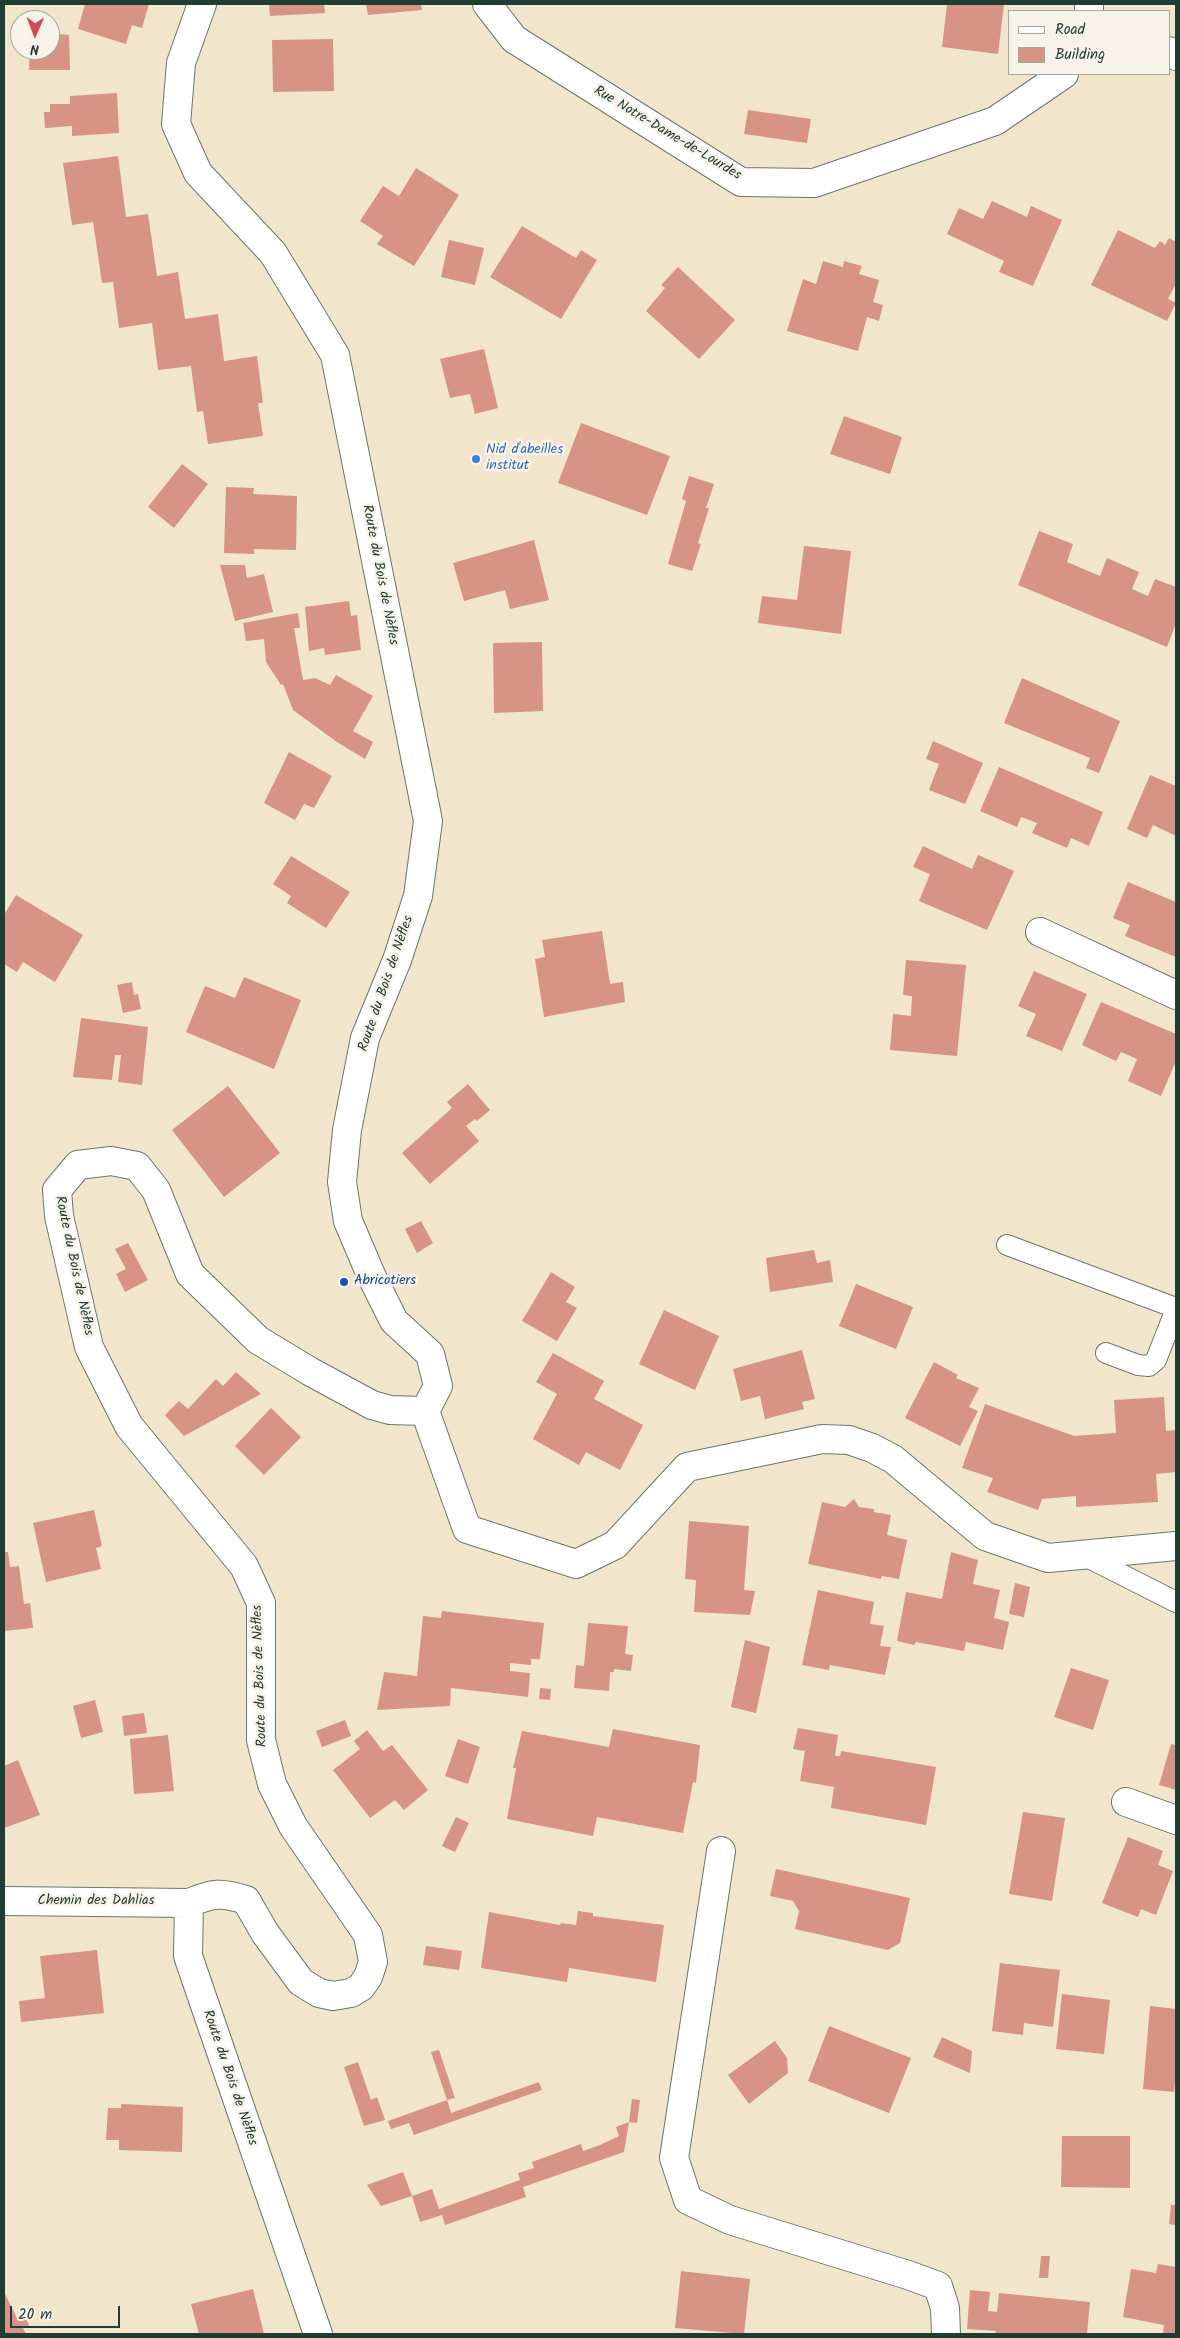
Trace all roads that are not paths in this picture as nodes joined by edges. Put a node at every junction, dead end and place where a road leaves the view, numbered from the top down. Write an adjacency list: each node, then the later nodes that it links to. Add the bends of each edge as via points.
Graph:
1 (202, 4): 9 (street, Route du Bois de Nèfles, via 181,63 176,124 198,173 273,253 335,355 428,821 418,896 397,960 365,1038 347,1130 342,1182 348,1221 394,1321 430,1354 438,1386)
2 (487, 4): 3 (street, Rue Notre-Dame-de-Lourdes, via 514,39 741,182 814,183 995,121)
3 (1063, 75)
4 (1040, 932): 5 (street)
5 (1176, 995)
6 (1007, 1245): 7 (lane)
7 (1176, 1308): 8 (lane, via 1156,1360 1149,1366)
8 (1106, 1353)
9 (425, 1410): 11 (street, via 467,1529 576,1564 615,1545 687,1467 822,1439 849,1440 893,1459 985,1536 1048,1558); 17 (street, Route du Bois de Nèfles, via 390,1410 372,1405 258,1340 190,1274 156,1190 137,1166 111,1160 78,1165 57,1190 59,1216 89,1347 129,1426 244,1566 260,1603 261,1740 272,1784 293,1826 368,1934 373,1962 368,1977 351,1993 333,1996 319,1993 301,1982 265,1933 246,1900 226,1894 206,1896)
10 (1176, 1546): 11 (street)
11 (1083, 1555): 12 (lane)
12 (1176, 1602)
13 (1126, 1802): 14 (street)
14 (1176, 1820)
15 (721, 1851): 19 (street, via 674,2158 688,2200 730,2220 938,2286 945,2308)
16 (4, 1901): 17 (street, Chemin des Dahlias)
17 (189, 1903): 18 (street, Route du Bois de Nèfles, via 188,1956)
18 (318, 2334)
19 (946, 2334)

